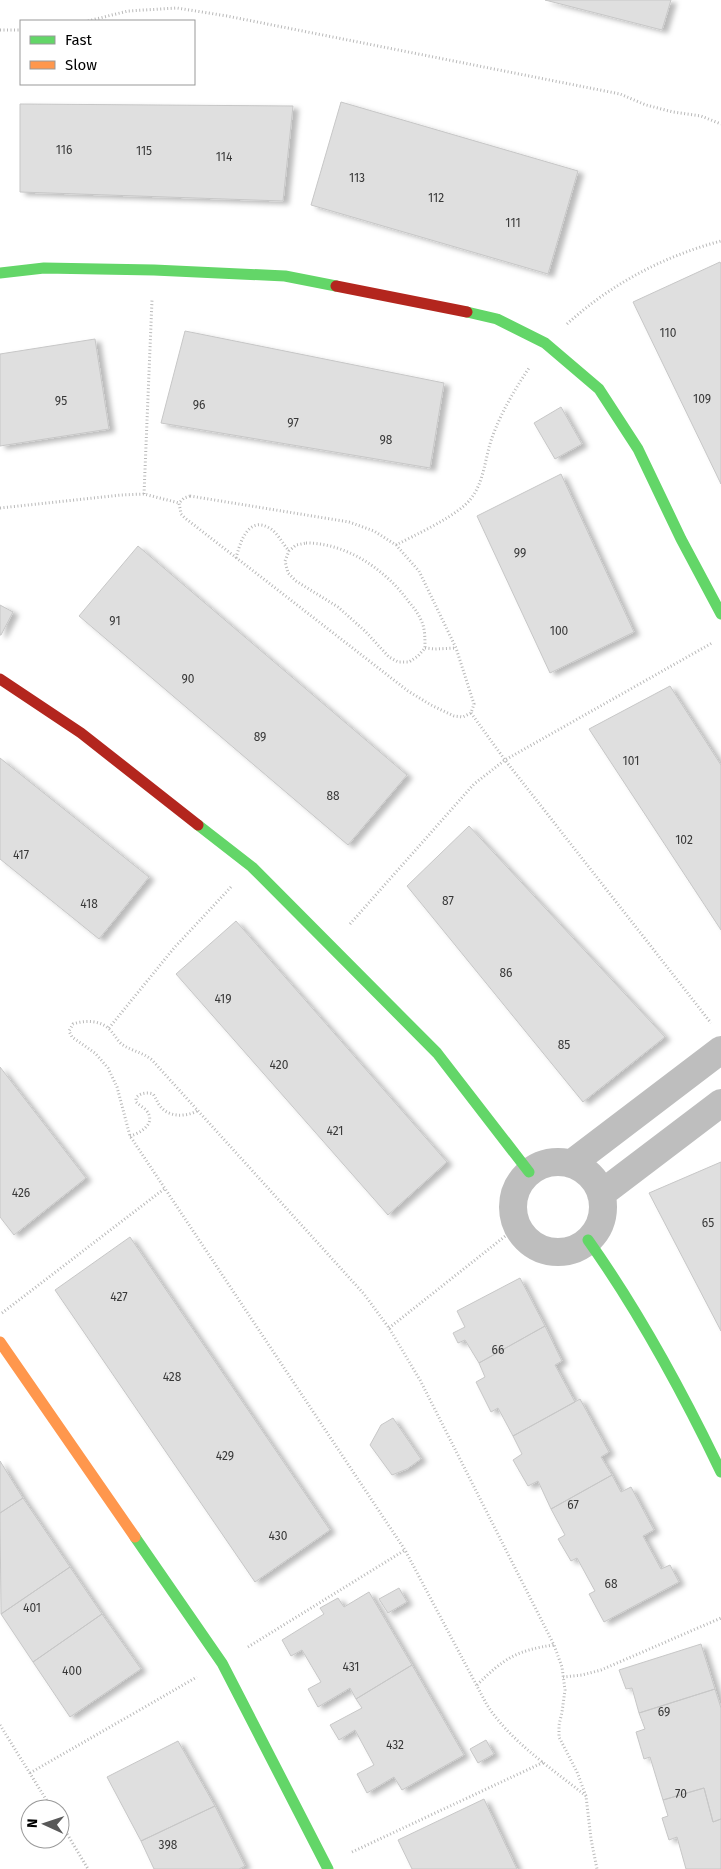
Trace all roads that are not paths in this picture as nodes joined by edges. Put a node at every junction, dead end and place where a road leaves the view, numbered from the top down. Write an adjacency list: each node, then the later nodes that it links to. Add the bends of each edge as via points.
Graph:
1 (0, 272): 2 (street, via 44,268 285,276 497,319 545,343 599,390 638,449)
2 (721, 614)
3 (0, 679): 7 (street, via 81,733 252,867 437,1053)
4 (718, 1039): 6 (street)
5 (721, 1103): 8 (street)
6 (571, 1164): 7 (street, via 550,1163); 8 (street, via 595,1181)
7 (529, 1172): 9 (street, via 514,1197 513,1212 526,1238 549,1251 563,1252)
8 (601, 1194): 9 (street, via 601,1219)
9 (588, 1240): 11 (street, via 645,1327)
10 (0, 1342): 12 (street, via 222,1663)
11 (721, 1472)
12 (327, 1866)

